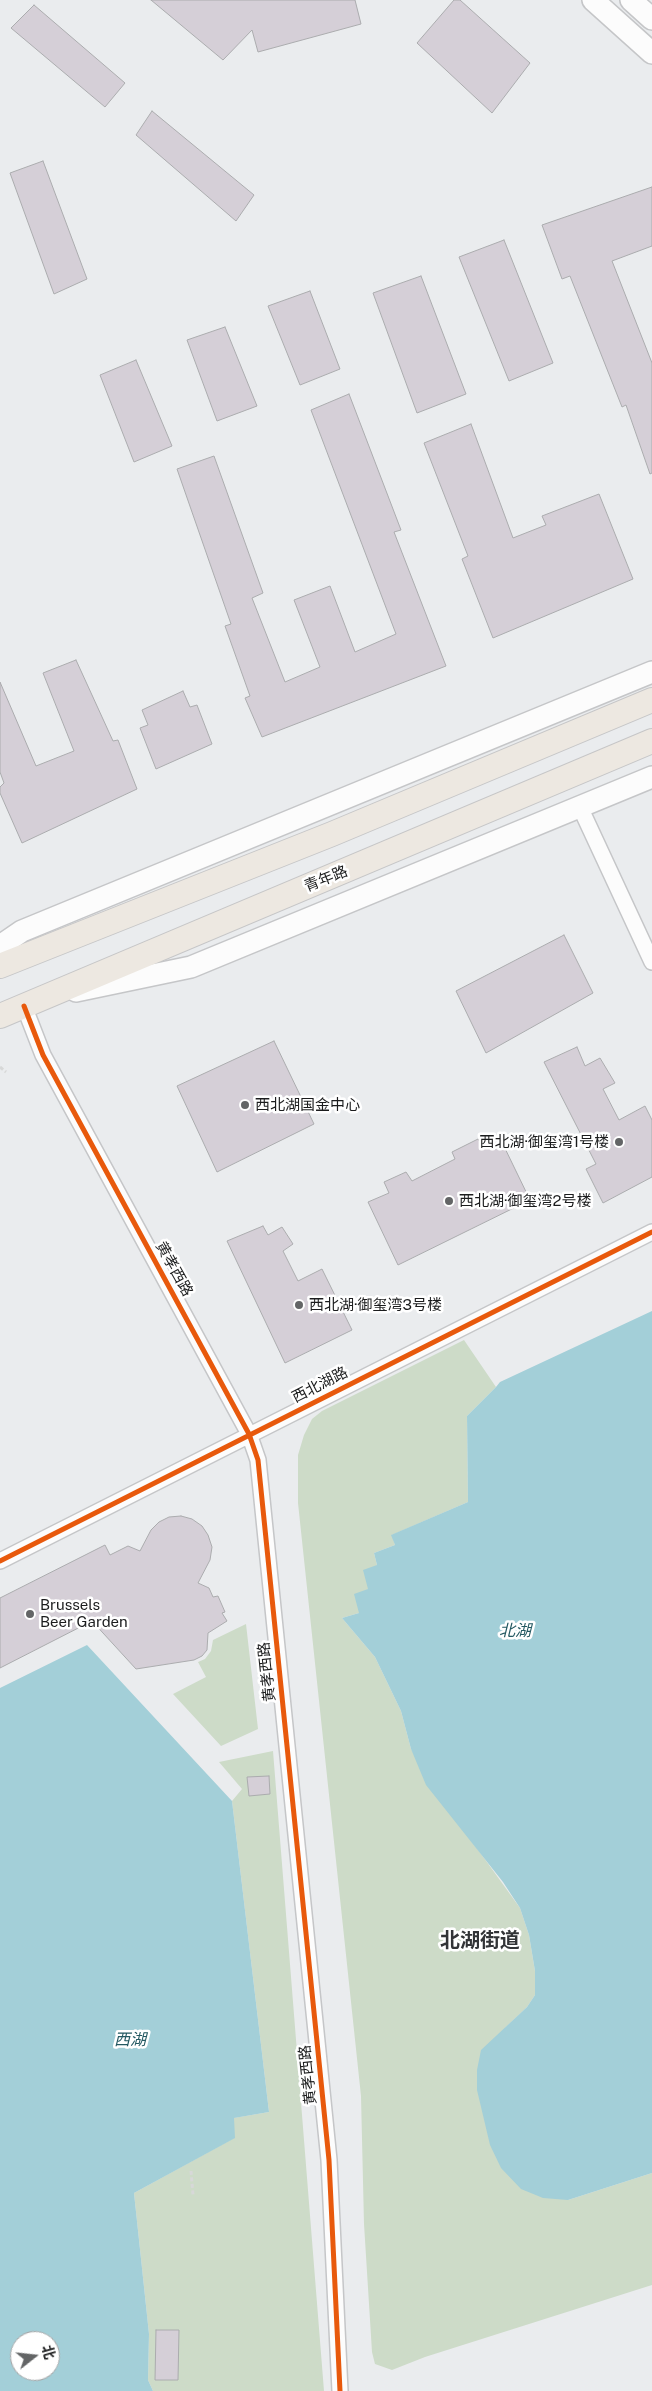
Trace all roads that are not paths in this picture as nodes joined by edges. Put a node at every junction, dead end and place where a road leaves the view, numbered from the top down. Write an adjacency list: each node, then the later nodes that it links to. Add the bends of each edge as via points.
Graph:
1 (594, 0): 5 (main road)
2 (632, 0): 3 (main road); 4 (main road)
3 (652, 7)
4 (652, 19)
5 (652, 53)
6 (652, 672): 11 (main road, via 22,931)
7 (652, 700): 13 (main road, via 332,834)
8 (652, 741): 14 (main road, 青年路)
9 (652, 777): 10 (main road)
10 (580, 807): 12 (street); 14 (main road, via 191,967)
11 (0, 946)
12 (652, 962)
13 (0, 966)
14 (33, 1002): 15 (main road, 青年路); 17 (street, 黄孝西路, via 43,1055)
15 (0, 1016)
16 (652, 1232): 17 (street, 西北湖路)
17 (249, 1434): 18 (street, 西北湖路); 19 (street, 黄孝西路, via 258,1460 329,2160)
18 (0, 1561)
19 (340, 2391)

